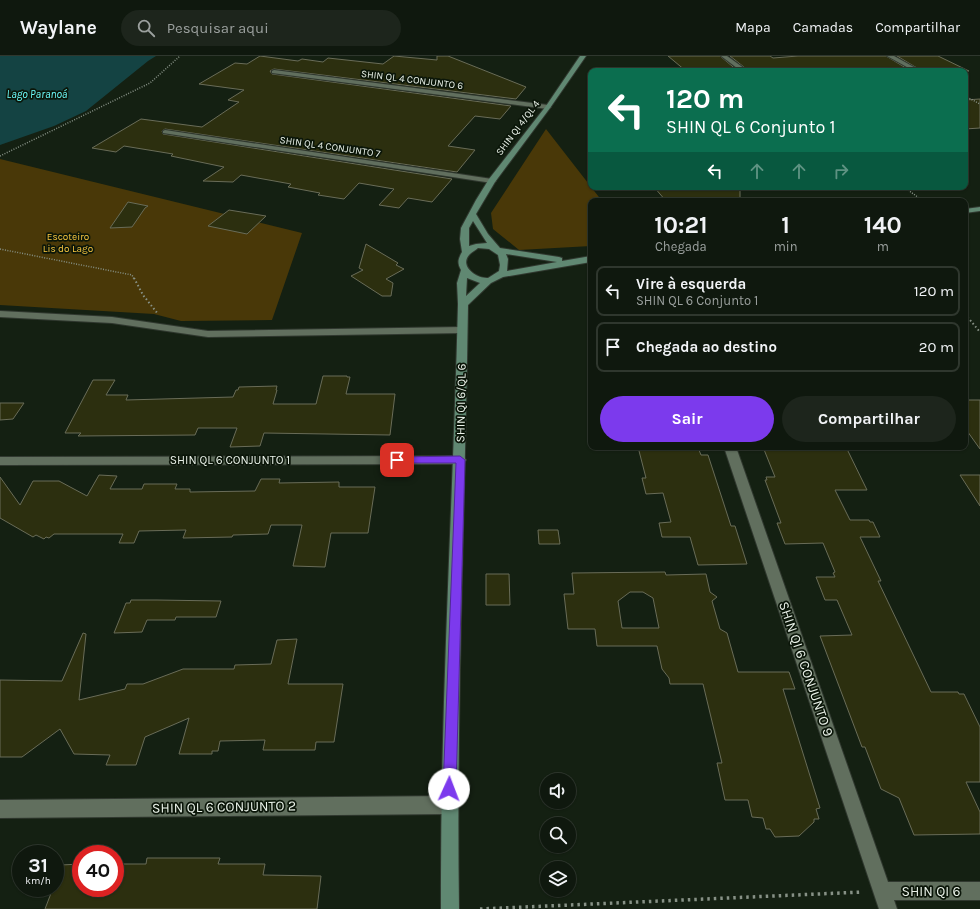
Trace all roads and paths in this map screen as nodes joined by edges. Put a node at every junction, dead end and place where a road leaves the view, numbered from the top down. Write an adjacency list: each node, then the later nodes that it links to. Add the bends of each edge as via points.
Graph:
1 (180, 56): 12 (path, via 150,83)
2 (583, 56): 10 (street, SHIN QI 4/QL 4)
3 (724, 56): 5 (street)
4 (890, 56): 6 (street)
5 (741, 68)
6 (912, 68)
7 (274, 72): 10 (street, SHIN QL 4 CONJUNTO 6)
8 (968, 98): 9 (path)
9 (980, 104)
10 (548, 107): 13 (street, SHIN QI 4/QL 4)
11 (165, 132): 13 (street, SHIN QL 4 CONJUNTO 7)
12 (0, 156)
13 (492, 181): 18 (street, SHIN QI 4/QL 4)
14 (908, 190): 15 (path)
15 (919, 198)
16 (980, 209): 17 (street)
17 (968, 211)
18 (473, 215): 20 (street, via 484,235); 21 (street, SHIN QI 4/QL 4, via 464,233)
19 (0, 249): 30 (path, via 132,275 143,295)
20 (496, 249): 21 (street, via 476,246); 23 (street); 25 (street, via 504,257 503,272)
21 (466, 251): 24 (street, via 462,259)
22 (588, 259): 23 (street)
23 (572, 261): 25 (street)
24 (465, 271): 26 (street, via 475,279); 27 (street, SHIN QI 6/QL 6, via 461,284)
25 (500, 275): 26 (street)
26 (488, 281): 27 (street)
27 (463, 304): 31 (street, SHIN QI 6/QL 6)
28 (0, 314): 30 (street, via 112,320)
29 (968, 318): 32 (path)
30 (171, 329): 31 (street, via 223,334)
31 (462, 330): 34 (street, SHIN QI 6/QL 6)
32 (980, 332)
33 (731, 450): 38 (street, SHIN QI 6 CONJUNTO 9)
34 (460, 460): 35 (street, SHIN QL 6 CONJUNTO 1); 36 (street, SHIN QI 6/QL 6)
35 (0, 461)
36 (449, 805): 37 (street, SHIN QL 6 CONJUNTO 2); 40 (street, SHIN QI 6/QL 6)
37 (0, 809)
38 (882, 891): 39 (street, SHIN QI 6); 41 (path); 42 (street, SHIN QI 6 CONJUNTO 9)
39 (980, 891)
40 (450, 909)
41 (480, 909)
42 (888, 909)

